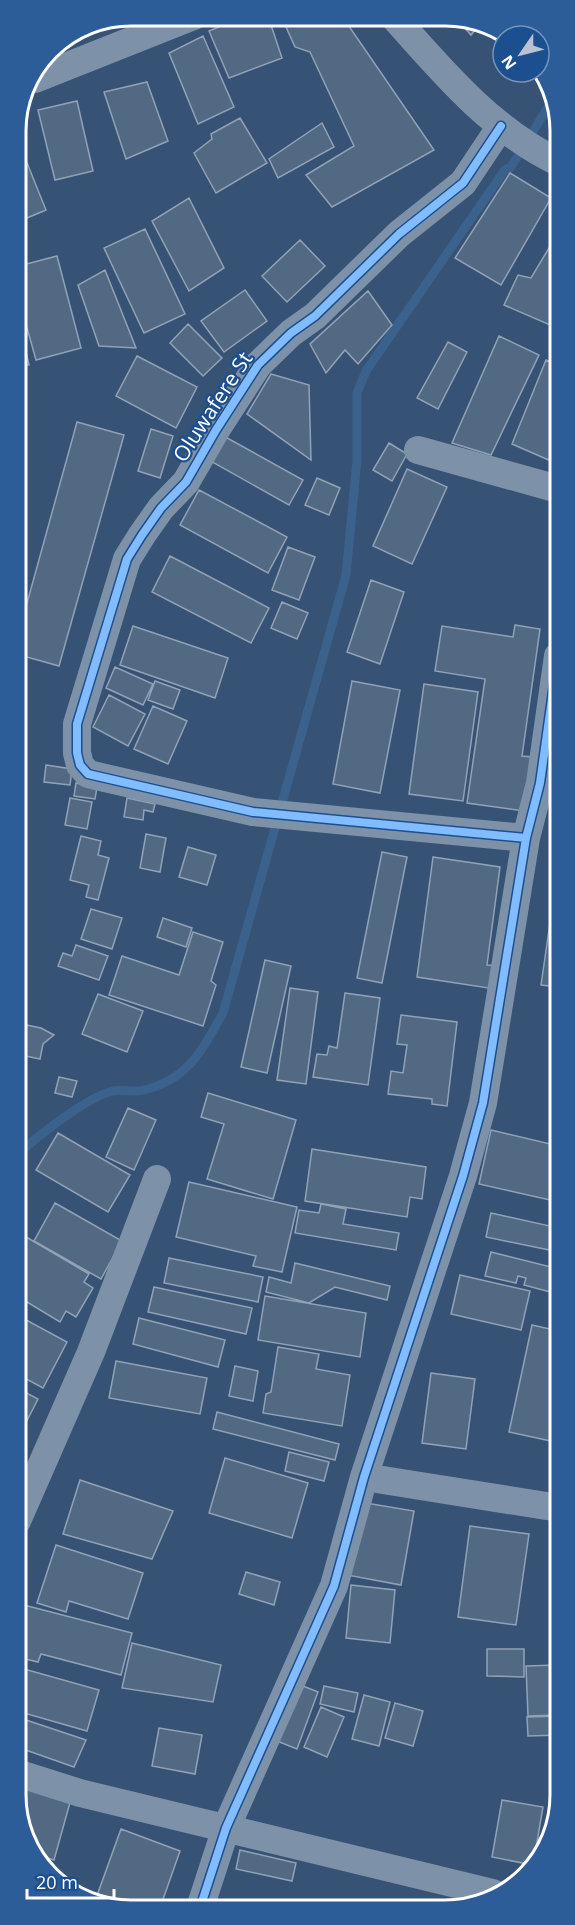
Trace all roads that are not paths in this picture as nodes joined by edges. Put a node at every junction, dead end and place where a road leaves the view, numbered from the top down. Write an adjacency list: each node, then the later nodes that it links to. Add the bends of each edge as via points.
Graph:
1 (168, 26): 3 (street)
2 (402, 26): 4 (street, via 444,73)
3 (41, 77)
4 (504, 129): 5 (street); 9 (street, Oluwafere St, via 463,183 399,234 258,365 186,482 161,508 127,559 77,724 76,753 88,774 253,812)
5 (550, 158)
6 (418, 450): 7 (street)
7 (550, 487)
8 (549, 783): 9 (street)
9 (526, 838): 11 (street, via 483,1103 463,1176)
10 (157, 1179): 12 (street, via 91,1352)
11 (364, 1477): 13 (street); 15 (street, via 334,1586)
12 (26, 1500)
13 (549, 1506)
14 (26, 1776): 15 (street)
15 (226, 1828): 16 (street); 17 (street)
16 (486, 1891)
17 (203, 1900)

